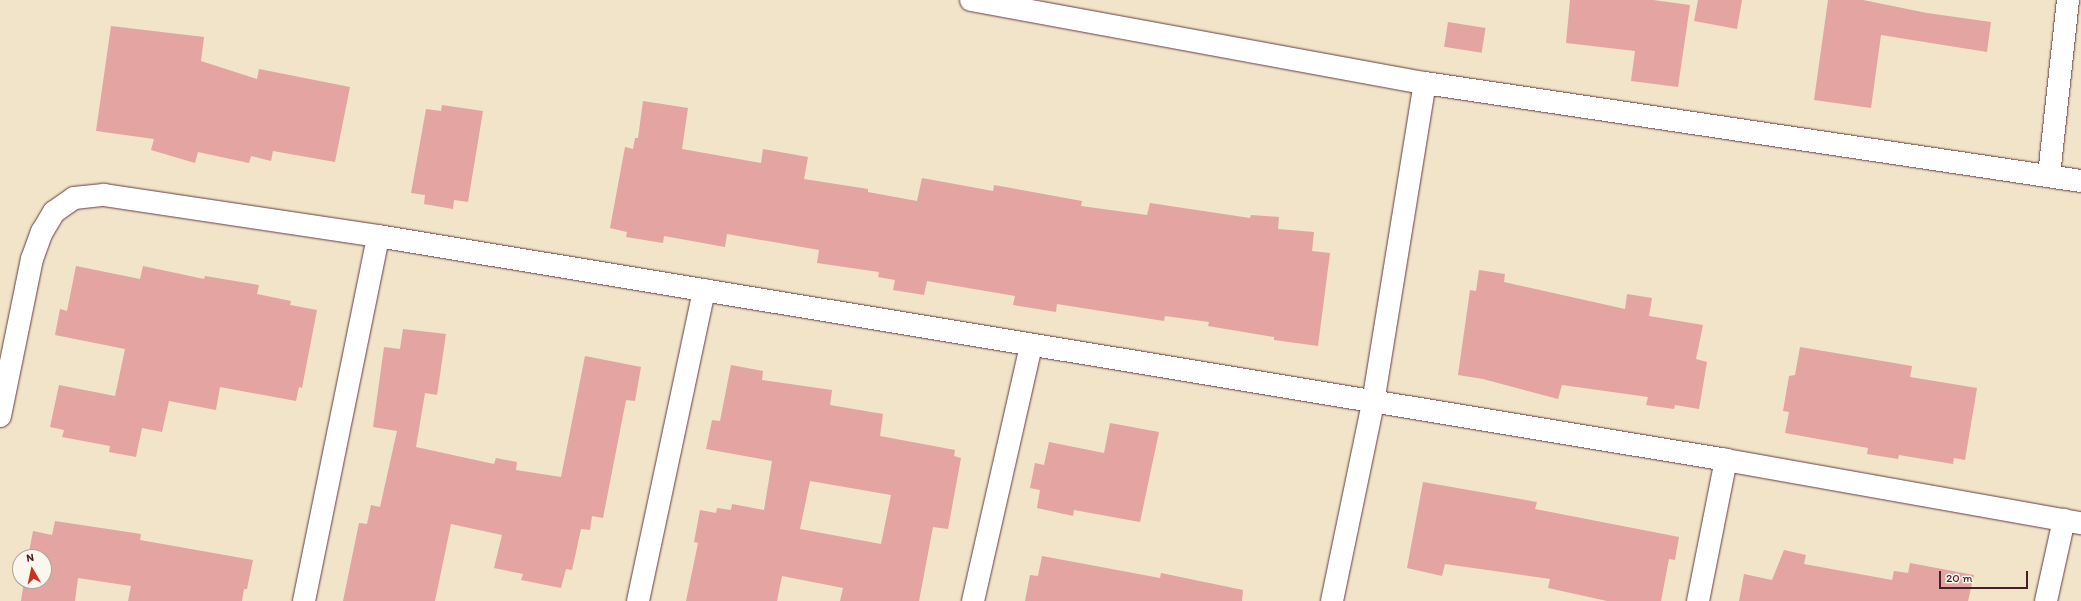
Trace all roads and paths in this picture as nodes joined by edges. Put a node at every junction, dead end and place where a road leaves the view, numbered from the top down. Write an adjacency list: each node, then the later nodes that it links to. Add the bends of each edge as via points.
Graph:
1 (972, 0): 3 (street)
2 (2068, 0): 4 (street)
3 (1425, 83): 4 (street); 9 (street)
4 (2049, 175): 5 (street)
5 (2081, 181)
6 (378, 236): 7 (street); 10 (street, via 104,195 74,198 54,212 42,232 32,259); 13 (street)
7 (704, 290): 8 (street); 14 (street)
8 (1031, 346): 9 (street); 15 (street)
9 (1373, 403): 11 (street); 16 (street)
10 (0, 416)
11 (1726, 460): 12 (street); 17 (street)
12 (2072, 522): 18 (street)
13 (304, 601)
14 (638, 601)
15 (972, 601)
16 (1332, 601)
17 (1698, 601)
18 (2046, 601)

